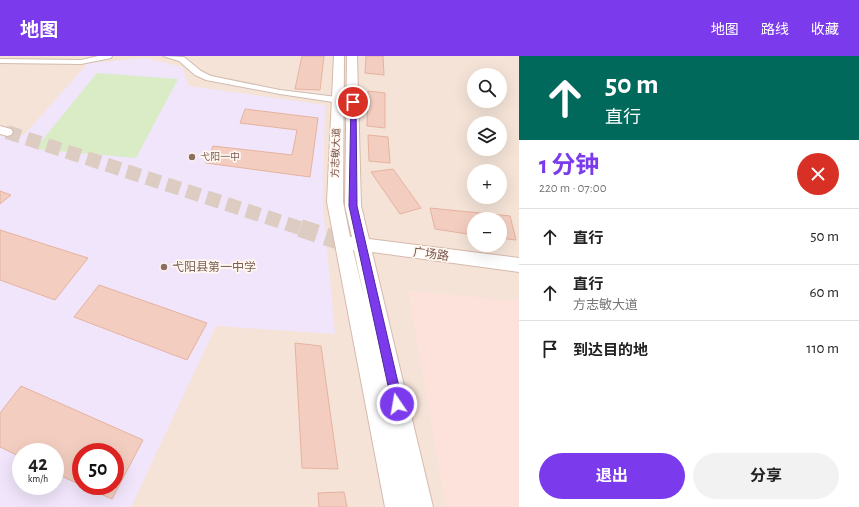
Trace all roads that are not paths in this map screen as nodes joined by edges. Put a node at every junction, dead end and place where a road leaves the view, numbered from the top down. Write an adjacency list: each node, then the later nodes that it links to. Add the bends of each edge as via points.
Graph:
1 (108, 56): 5 (street, via 81,62)
2 (167, 56): 6 (street, via 181,59 198,73 209,78)
3 (339, 56): 6 (main road, 方志敏大道)
4 (352, 56): 7 (main road, 方志敏大道)
5 (0, 61)
6 (338, 100): 7 (street); 8 (main road, 方志敏大道)
7 (353, 102): 8 (main road, 方志敏大道)
8 (344, 204): 9 (main road)
9 (353, 244): 10 (main road, 广场路); 11 (main road); 12 (main road, via 374,300)
10 (519, 265)
11 (398, 507)
12 (420, 507)

